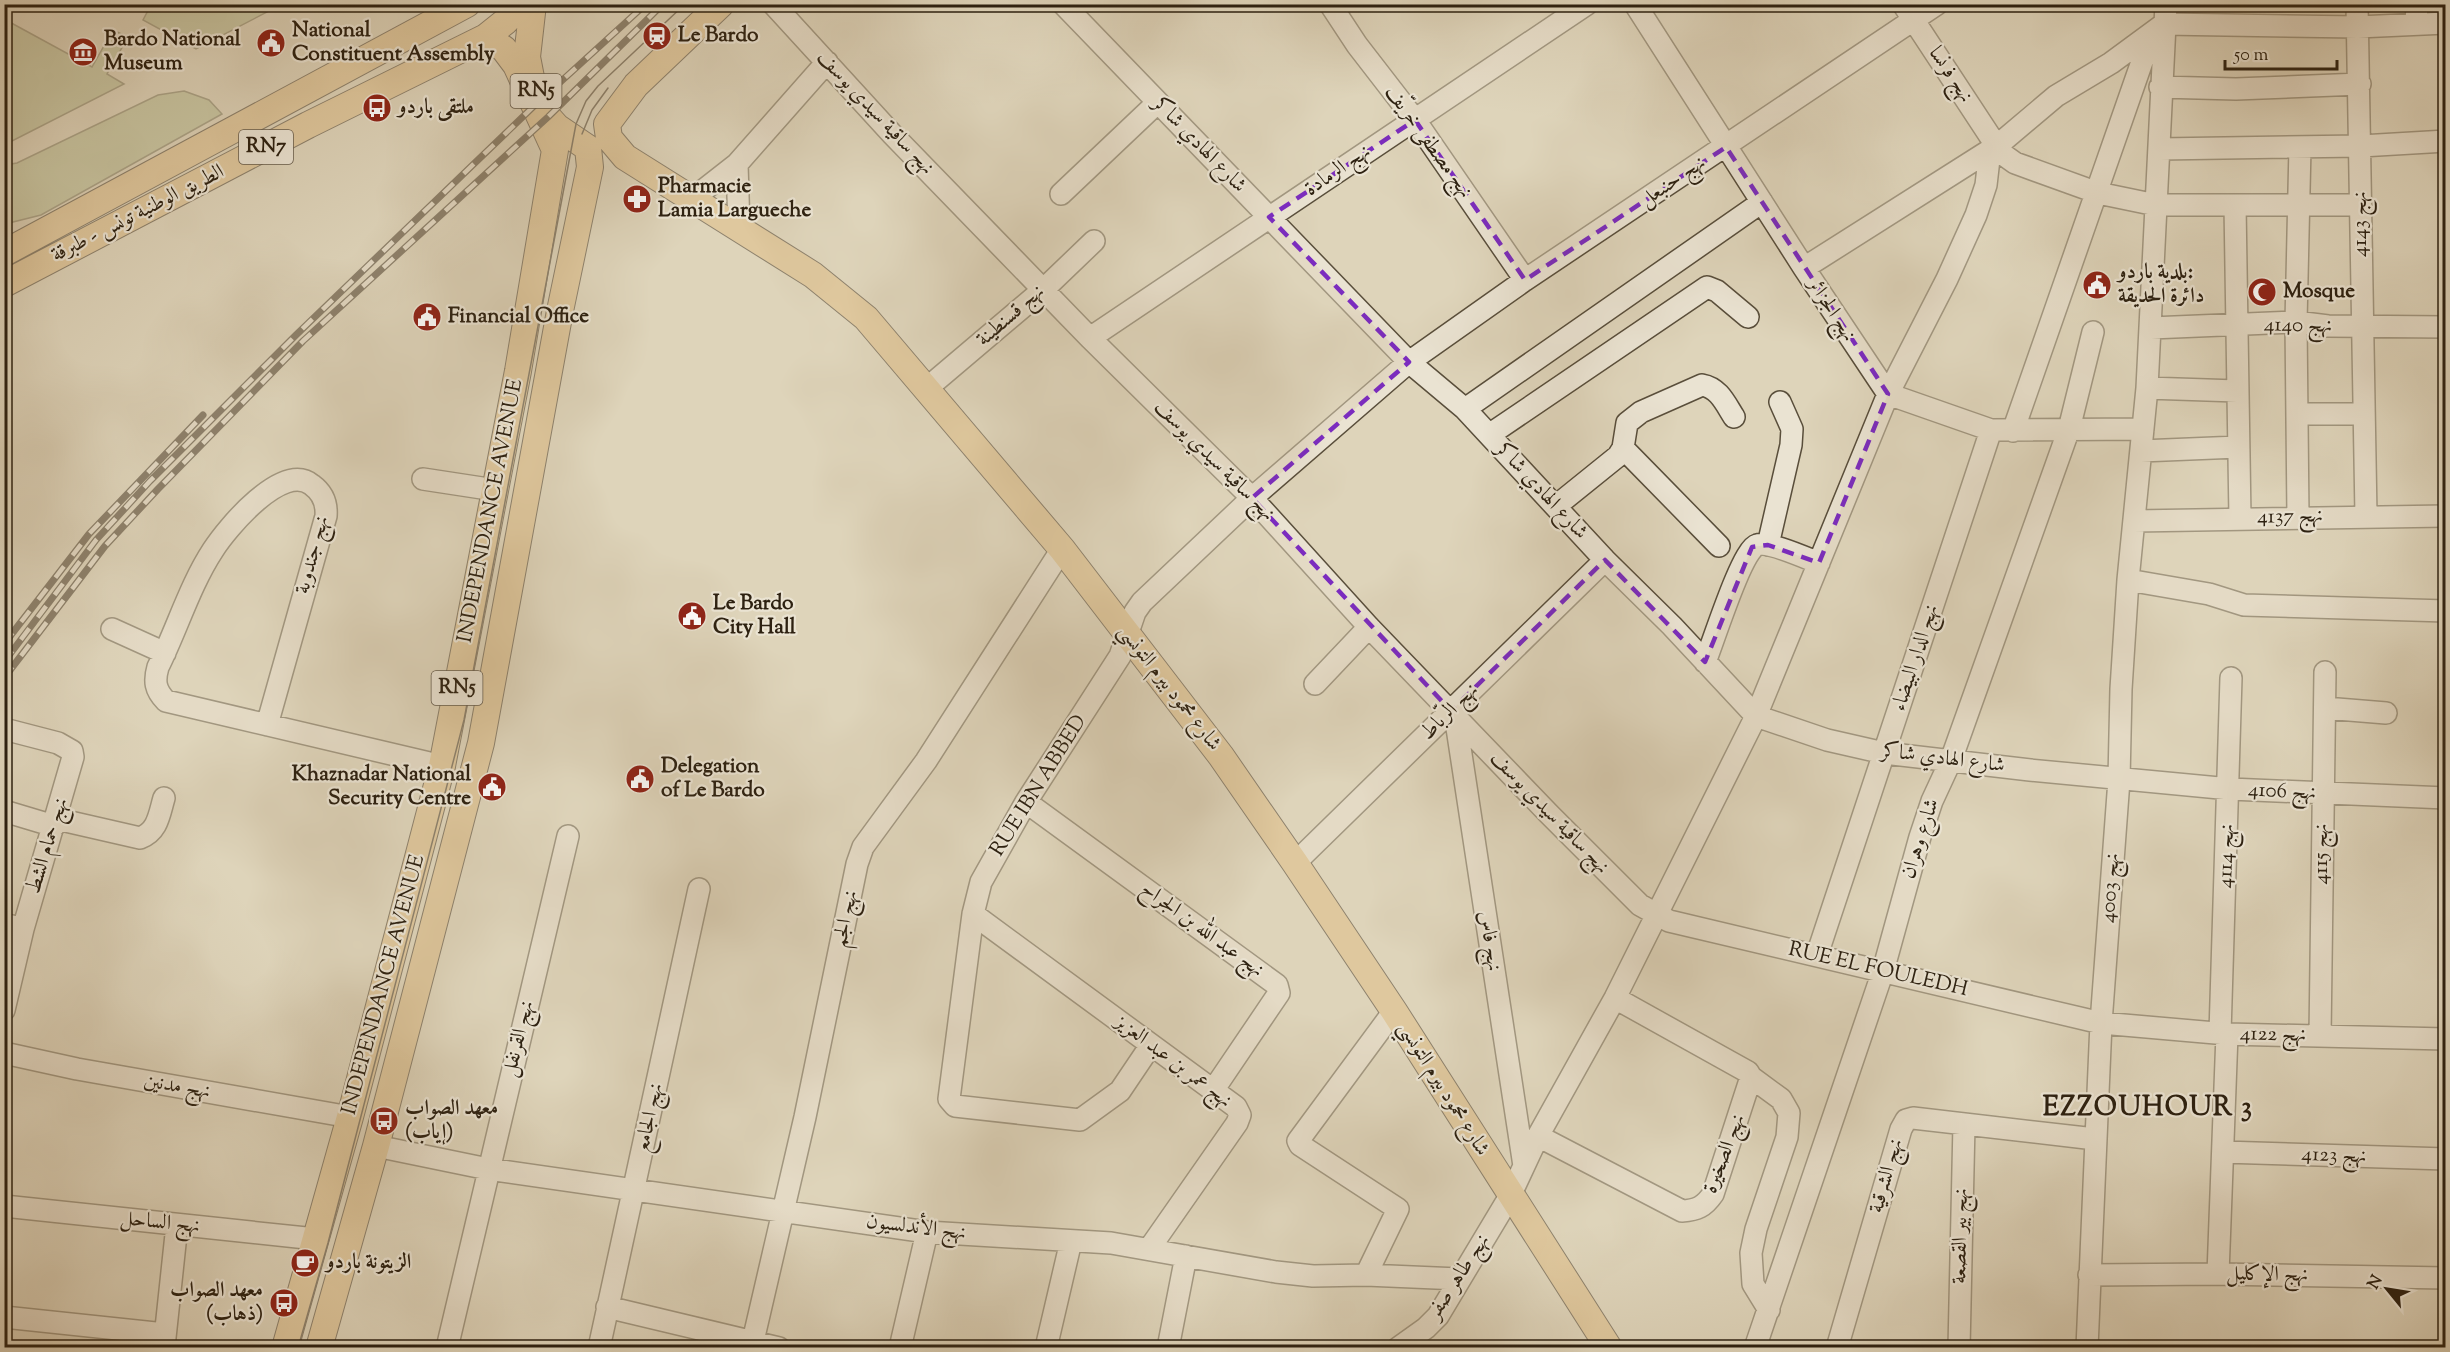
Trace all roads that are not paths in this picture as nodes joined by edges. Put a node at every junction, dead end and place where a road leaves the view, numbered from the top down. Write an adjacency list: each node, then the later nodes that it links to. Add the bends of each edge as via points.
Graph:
1 (467, 4): 17 (main road, الطريق الوطنية تونس - طبرقة / RN7)
2 (522, 4): 18 (main road, الطريق الوطنية تونس - طبرقة / RN7)
3 (533, 4): 142 (main road, INDEPENDANCE AVENUE / RN5, via 528,57 534,88 557,128 588,148 590,167 481,743)
4 (721, 4): 38 (main road, شارع محمود بيرم التونسي, via 625,96 607,124 609,138 624,157)
5 (773, 4): 19 (street, نهج ساقية سيدي يوسف)
6 (1063, 4): 24 (street, شارع الهادي شاكر)
7 (1330, 4): 25 (street, نهج مصطفى خريّف)
8 (1587, 4): 25 (street, نهج الرمادة)
9 (1635, 4): 29 (street, نهج الجزائر)
10 (1937, 4): 12 (street, نهج حنبعل)
11 (2357, 4): 16 (street, نهج 4143)
12 (1909, 13): 29 (street, نهج حنبعل); 30 (street, نهج فرنسا)
13 (2416, 14): 15 (street); 16 (street)
14 (2161, 20): 16 (street); 22 (street, نهج 4003); 30 (street, via 2056,96); 36 (street)
15 (2445, 23)
16 (2358, 27): 21 (street, نهج 4143)
17 (410, 35): 20 (main road); 23 (main road, الطريق الوطنية تونس - طبرقة / RN7)
18 (486, 37): 20 (main road, الطريق الوطنية تونس - طبرقة / RN7); 79 (main road, INDEPENDANCE AVENUE / RN5, via 504,49 516,65 555,150)
19 (827, 62): 34 (street); 51 (street, نهج ساقية سيدي يوسف)
20 (426, 65): 26 (main road, الطريق الوطنية تونس - طبرقة / RN7)
21 (2360, 84): 22 (street, via 2236,89); 28 (street, نهج 4143)
22 (2160, 87): 32 (street, نهج 4003)
23 (294, 96): 26 (main road); 33 (main road, الطريق الوطنية تونس - طبرقة / RN7)
24 (1157, 103): 37 (street); 44 (street, شارع الهادي شاكر)
25 (1415, 120): 44 (street, نهج الرمادة); 50 (street, نهج مصطفى خريّف)
26 (308, 125): 35 (main road, الطريق الوطنية تونس - طبرقة / RN7)
27 (2445, 141): 28 (street)
28 (2361, 146): 31 (street); 43 (street, نهج 4143)
29 (1726, 147): 39 (street, نهج الجزائر); 50 (street, نهج حنبعل)
30 (1994, 147): 36 (street, نهج فرنسا, via 2015,164); 48 (street); 64 (street, نهج طاهر صفر, via 1976,215)
31 (2300, 147): 32 (street); 40 (street)
32 (2160, 148): 41 (street, نهج 4003)
33 (172, 161): 35 (main road); 47 (main road, الطريق الوطنية تونس - طبرقة / RN7)
34 (736, 164): 38 (street); 45 (street)
35 (186, 189): 49 (main road, الطريق الوطنية تونس - طبرقة / RN7)
36 (2098, 193): 41 (street, نهج فرنسا); 73 (street)
37 (1061, 194)
38 (691, 200): 45 (main road, شارع محمود بيرم التونسي)
39 (1762, 202): 48 (street, نهج الجزائر); 66 (street)
40 (2298, 204): 42 (street, نهج فرنسا); 43 (street, نهج فرنسا); 53 (street)
41 (2156, 205): 42 (street, نهج فرنسا); 57 (street, نهج 4003)
42 (2235, 205): 54 (street)
43 (2361, 206): 55 (street, نهج 4143)
44 (1269, 217): 59 (street, نهج الرمادة); 60 (street, شارع الهادي شاكر)
45 (739, 228): 62 (main road, شارع محمود بيرم التونسي, via 841,296 866,318)
46 (1094, 242): 51 (street, نهج قسنطينة)
47 (4, 254): 49 (main road)
48 (1804, 268): 64 (street, نهج الجزائر)
49 (14, 279)
50 (1525, 280): 60 (street, نهج حنبعل)
51 (1044, 289): 59 (street, نهج ساقية سيدي يوسف); 62 (street, نهج قسنطينة)
52 (1748, 317): 74 (street, via 1707,287)
53 (2296, 322): 54 (street, نهج 4140); 55 (street, نهج 4140); 67 (street)
54 (2236, 326): 57 (street, نهج 4140); 63 (street)
55 (2361, 327): 56 (street, نهج 4140); 68 (street, نهج 4143)
56 (2445, 327)
57 (2151, 328): 61 (street, نهج 4003)
58 (2093, 332): 70 (street, شارع وهران)
59 (1090, 338): 80 (street, نهج ساقية سيدي يوسف)
60 (1409, 362): 66 (street, شارع الهادي شاكر); 80 (street, RUE IBN ABBED)
61 (2147, 388): 63 (street); 71 (street, نهج 4003)
62 (926, 389): 89 (main road, شارع محمود بيرم التونسي)
63 (2237, 391): 75 (street)
64 (1888, 394): 72 (street); 91 (street, نهج طاهر صفر)
65 (1780, 402): 87 (street, via 1792,429 1791,445)
66 (1465, 409): 74 (street, شارع الهادي شاكر)
67 (2298, 414): 68 (street); 84 (street)
68 (2364, 414): 82 (street, نهج 4143)
69 (1734, 417): 76 (street, via 1712,387 1695,387 1632,417 1624,430)
70 (2069, 429): 71 (street); 73 (street); 109 (street, شارع وهران)
71 (2143, 429): 77 (street, نهج 4003)
72 (1991, 430): 73 (street); 108 (street, نهج الدار البيضاء)
73 (2013, 431)
74 (1489, 435): 81 (street, شارع الهادي شاكر)
75 (2238, 447): 77 (street); 85 (street)
76 (1623, 448): 81 (street); 88 (street)
77 (2141, 451): 86 (street, نهج 4003)
78 (423, 478): 79 (street)
79 (495, 490): 110 (main road, INDEPENDANCE AVENUE / RN5)
80 (1252, 498): 94 (street, نهج ساقية سيدي يوسف); 96 (street, RUE IBN ABBED, via 1142,602)
81 (1556, 506): 90 (street, شارع الهادي شاكر)
82 (2366, 516): 83 (street, نهج 4137); 84 (street, نهج 4137)
83 (2445, 516)
84 (2298, 517): 85 (street, نهج 4137)
85 (2240, 518): 86 (street, نهج 4137)
86 (2134, 520): 92 (street, نهج 4003)
87 (1768, 545): 91 (street); 98 (street, via 1759,544 1745,556)
88 (1719, 546)
89 (1062, 549): 96 (main road, شارع محمود بيرم التونسي); 150 (street, نهج الجم, via 926,760 863,847)
90 (1605, 560): 98 (street, شارع الهادي شاكر); 103 (street, نهج الرّباط)
91 (1819, 563): 105 (street, نهج طاهر صفر)
92 (2128, 580): 93 (street, via 2209,594 2244,605); 111 (street, نهج 4003)
93 (2445, 612)
94 (1369, 627): 101 (street); 103 (street, نهج ساقية سيدي يوسف)
95 (112, 629): 97 (street)
96 (1128, 635): 116 (street, RUE IBN ABBED, via 1120,656); 120 (main road, شارع محمود بيرم التونسي, via 1221,756)
97 (165, 653): 106 (street, نهج جندوبة, via 155,678 159,694 166,701); 106 (street, نهج جندوبة, via 203,568 223,537 270,488 291,480 309,482 323,497 326,516)
98 (1705, 663): 105 (street, شارع الهادي شاكر)
99 (2325, 672): 102 (street, نهج 4115)
100 (2231, 678): 112 (street, نهج 4114)
101 (1315, 684)
102 (2325, 708): 104 (street); 113 (street, نهج 4115)
103 (1453, 713): 120 (street, نهج الرّباط); 123 (street, نهج ساقية سيدي يوسف, via 1549,814); 145 (street, نهج فاس)
104 (2386, 713)
105 (1756, 716): 108 (street, شارع الهادي شاكر, via 1827,740); 123 (street, نهج طاهر صفر)
106 (267, 725): 110 (street, نهج جندوبة)
107 (4, 729): 118 (street, نهج حمام الشط, via 58,743 72,752)
108 (1884, 753): 109 (street, شارع الهادي شاكر); 125 (street, نهج الدار البيضاء)
109 (1951, 759): 111 (street, شارع الهادي شاكر); 126 (street, شارع وهران, via 1920,837)
110 (442, 766): 138 (main road, INDEPENDANCE AVENUE / RN5)
111 (2119, 780): 112 (street, نهج 4106); 130 (street, نهج 4003)
112 (2230, 789): 113 (street, نهج 4106); 131 (street, نهج 4114)
113 (2322, 795): 115 (street, نهج 4106); 132 (street, نهج 4115)
114 (164, 798): 118 (street, via 157,823 140,838)
115 (2445, 798)
116 (1026, 802): 122 (street, RUE IBN ABBED, via 981,882); 137 (street, نهج عبد الله بن الجراح, via 1277,985 1279,993)
117 (4, 811): 118 (street)
118 (56, 822): 124 (street, نهج حمام الشط)
119 (568, 836): 146 (street, نهج القرنفل)
120 (1295, 863): 129 (main road, شارع محمود بيرم التونسي)
121 (699, 889): 147 (street, نهج الجامع)
122 (973, 914): 134 (street, نهج عمر بن عبد العزيز); 134 (street, RUE IBN ABBED, via 948,1095 955,1106 1080,1120 1120,1091)
123 (1656, 916): 125 (street, RUE EL FOULEDH); 127 (street, نهج طاهر صفر)
124 (14, 927): 128 (street, نهج حمام الشط)
125 (1817, 955): 126 (street, RUE EL FOULEDH)
126 (1883, 971): 130 (street, RUE EL FOULEDH); 163 (street, شارع وهران)
127 (1615, 998): 136 (street); 140 (street, نهج طاهر صفر)
128 (4, 1010)
129 (1394, 1011): 148 (main road, شارع محمود بيرم التونسي); 158 (street, via 1298,1141 1300,1146 1398,1209)
130 (2101, 1023): 131 (street, نهج 4122); 141 (street, نهج 4003)
131 (2224, 1033): 132 (street, نهج 4122); 143 (street, نهج 4114)
132 (2320, 1036): 133 (street, نهج 4122)
133 (2445, 1039)
134 (1151, 1045): 137 (street, نهج عمر بن عبد العزيز)
135 (4, 1053): 138 (street, نهج مدنين)
136 (1751, 1077): 140 (street, نهج الصخيرة, via 1713,1194 1696,1210 1682,1210); 163 (street, via 1781,1099 1788,1113 1787,1137 1751,1253 1753,1284)
137 (1214, 1089): 155 (street, نهج عمر بن عبد العزيز, via 1236,1107 1240,1115 1237,1123)
138 (350, 1117): 153 (main road, INDEPENDANCE AVENUE / RN5)
139 (1964, 1124): 141 (street, نهج الشرقية); 178 (street, نهج الشرقية, via 1913,1118 1904,1122); 179 (street, نهج بير القصعة)
140 (1538, 1136): 145 (street, نهج طاهر صفر)
141 (2096, 1139): 159 (street, نهج 4003)
142 (376, 1146): 146 (street, نهج الأندلسيون); 168 (main road, INDEPENDANCE AVENUE / RN5)
143 (2223, 1152): 144 (street, نهج 4123); 157 (street, نهج 4114)
144 (2445, 1159)
145 (1524, 1166): 148 (street, نهج طاهر صفر)
146 (488, 1169): 147 (street, نهج الأندلسيون); 169 (street, نهج القرنفل)
147 (635, 1189): 150 (street, نهج الأندلسيون); 162 (street, نهج الجامع)
148 (1510, 1196): 161 (street, نهج طاهر صفر); 176 (main road, شارع محمود بيرم التونسي)
149 (4, 1206): 151 (street, نهج الساحل)
150 (784, 1210): 152 (street, نهج الأندلسيون); 166 (street, نهج الجم)
151 (177, 1225): 153 (street, نهج الساحل); 165 (street)
152 (927, 1232): 154 (street, نهج الأندلسيون); 172 (street)
153 (316, 1239): 167 (main road, INDEPENDANCE AVENUE / RN5)
154 (1071, 1241): 155 (street, نهج الأندلسيون); 173 (street)
155 (1149, 1249): 156 (street, نهج الأندلسيون)
156 (1186, 1256): 158 (street, نهج الأندلسيون, via 1313,1276); 174 (street)
157 (2218, 1274): 159 (street, نهج الإكليل); 160 (street, نهج الإكليل)
158 (1366, 1275): 161 (street, نهج الأندلسيون)
159 (2089, 1275): 180 (street, نهج 4003)
160 (2445, 1278)
161 (1459, 1280): 175 (street, نهج طاهر صفر, via 1433,1322)
162 (607, 1307): 166 (street); 170 (street, نهج الجامع)
163 (1769, 1310): 177 (street, شارع وهران)
164 (4, 1317): 165 (street)
165 (165, 1340)
166 (753, 1341): 171 (street)
167 (285, 1347)
168 (319, 1347)
169 (447, 1347)
170 (599, 1347)
171 (779, 1347)
172 (900, 1347)
173 (1046, 1347)
174 (1168, 1347)
175 (1398, 1347)
176 (1609, 1347)
177 (1755, 1347)
178 (1837, 1347)
179 (1959, 1347)
180 (2087, 1347)

